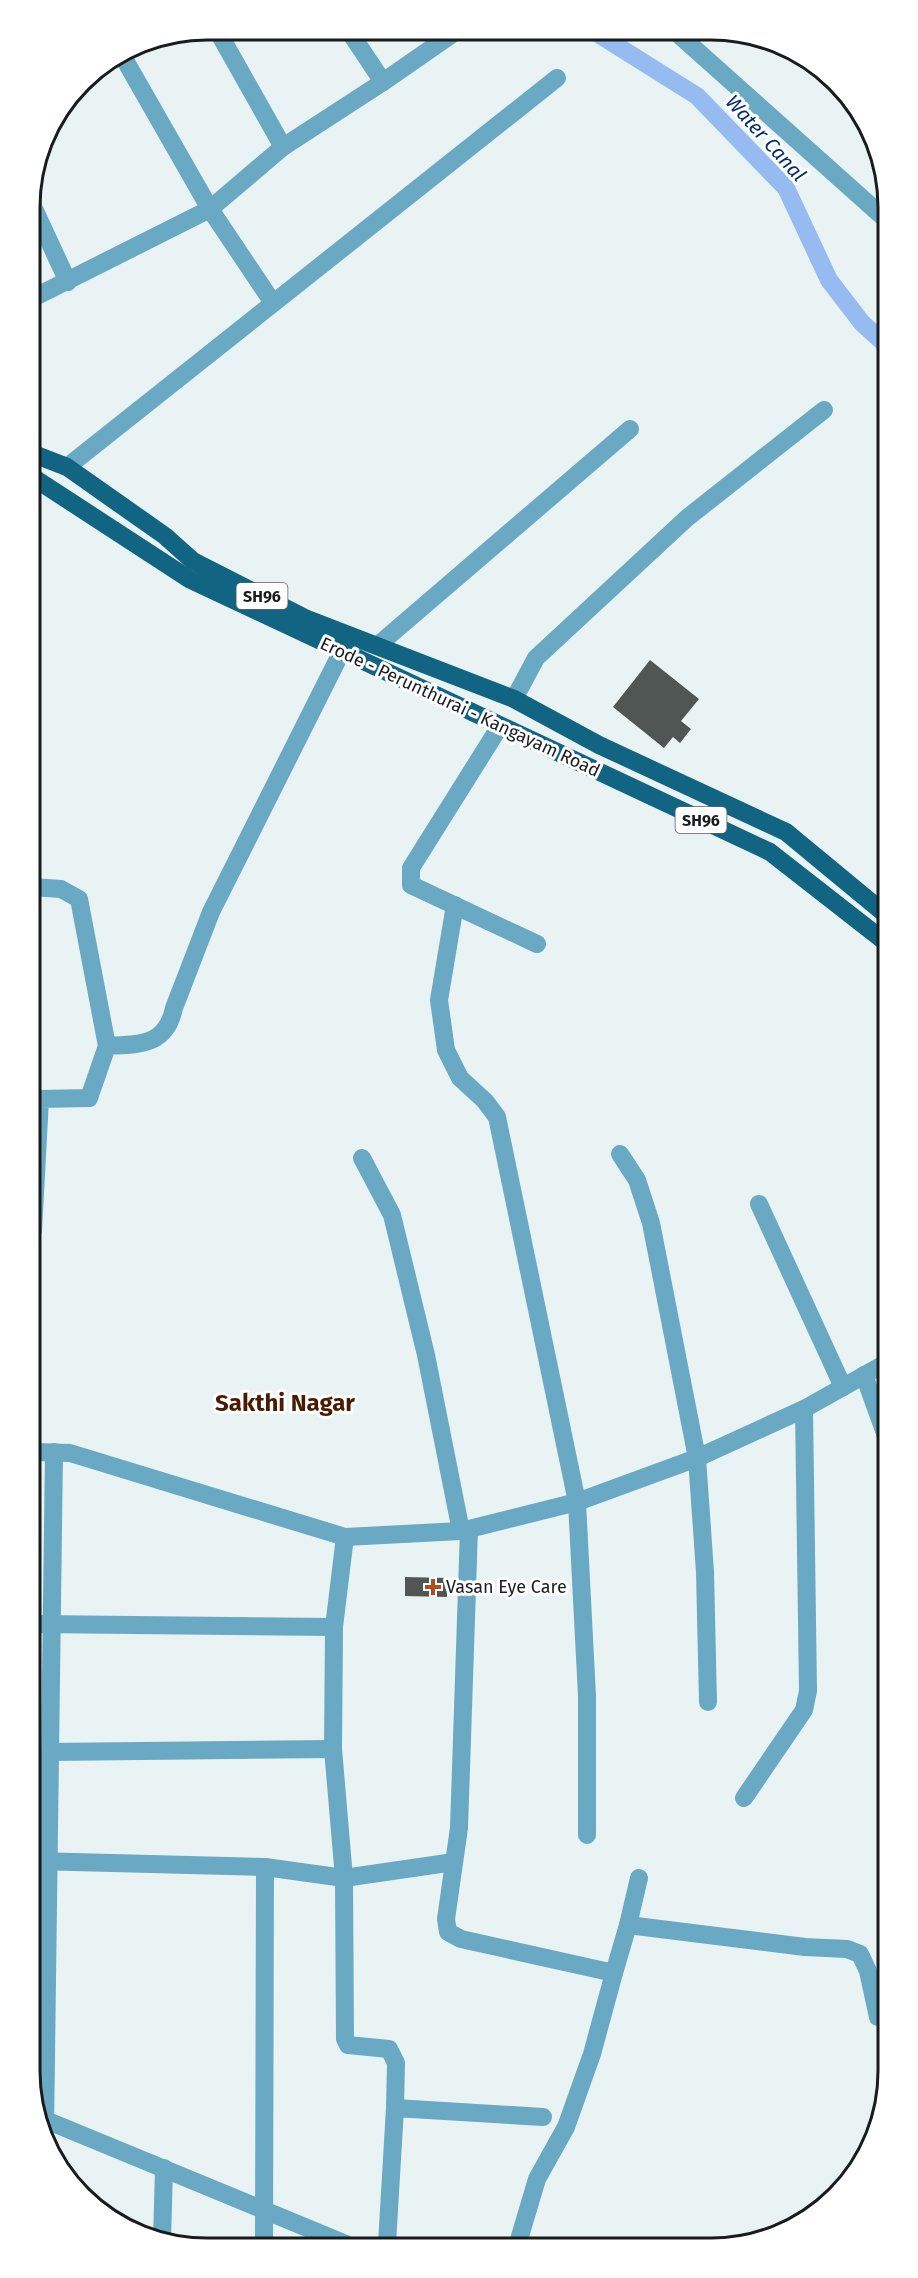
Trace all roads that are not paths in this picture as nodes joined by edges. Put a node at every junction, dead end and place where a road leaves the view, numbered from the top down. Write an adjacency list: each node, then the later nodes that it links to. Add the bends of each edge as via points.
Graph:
1 (223, 40): 8 (street)
2 (356, 40): 7 (street)
3 (443, 40): 7 (street)
4 (685, 40): 10 (street)
5 (126, 62): 9 (street)
6 (557, 78): 14 (street)
7 (383, 82): 8 (street)
8 (283, 147): 9 (street)
9 (210, 209): 12 (street); 14 (street)
10 (878, 212)
11 (41, 224): 12 (street)
12 (68, 282): 13 (street)
13 (41, 294)
14 (273, 303): 18 (street)
15 (824, 410): 22 (street, via 687,518 536,658)
16 (630, 429): 20 (street)
17 (41, 457): 18 (main road, Erode - Perunthurai - Kangayam Road / SH96)
18 (68, 467): 20 (main road, Erode - Perunthurai - Kangayam Road / SH96, via 194,561 307,619)
19 (41, 483): 21 (main road, Erode - Perunthurai - Kangayam Road / SH96, via 189,579)
20 (377, 646): 22 (main road, Erode - Perunthurai - Kangayam Road / SH96)
21 (342, 651): 23 (main road, Erode - Perunthurai - Kangayam Road / SH96); 31 (street, via 211,912 171,1023 146,1043)
22 (514, 699): 24 (main road, Erode - Perunthurai - Kangayam Road / SH96, via 599,745 786,832)
23 (500, 726): 25 (main road, Erode - Perunthurai - Kangayam Road / SH96, via 770,852); 27 (street, via 411,868 411,885)
24 (808, 850): 25 (main road); 28 (main road, Erode - Perunthurai - Kangayam Road / SH96)
25 (793, 870): 29 (main road, Erode - Perunthurai - Kangayam Road / SH96)
26 (41, 888): 31 (street, via 61,889 79,899)
27 (455, 905): 30 (street); 44 (street, via 439,1000 447,1050 460,1078 496,1117)
28 (878, 908)
29 (878, 936)
30 (537, 944)
31 (107, 1046): 32 (street, via 89,1098)
32 (41, 1099)
33 (620, 1154): 43 (street, via 637,1180 651,1223)
34 (362, 1158): 45 (street, via 392,1215)
35 (759, 1204): 38 (street)
36 (877, 1368): 37 (street)
37 (864, 1375): 38 (street); 40 (street)
38 (843, 1387): 39 (street)
39 (804, 1409): 43 (street); 52 (street, via 808,1691 804,1710)
40 (877, 1412)
41 (41, 1452): 42 (street)
42 (54, 1452): 46 (street, via 81,1456); 47 (street)
43 (697, 1458): 44 (street); 49 (street)
44 (577, 1502): 45 (street); 53 (street, via 587,1696)
45 (465, 1530): 46 (street); 55 (street, via 459,1828)
46 (345, 1537): 48 (street)
47 (43, 1624): 48 (street); 51 (street)
48 (334, 1627): 50 (street)
49 (708, 1702)
50 (333, 1749): 51 (street); 57 (street)
51 (50, 1752): 54 (street)
52 (744, 1798)
53 (587, 1835)
54 (42, 1861): 56 (street); 62 (street)
55 (454, 1862): 57 (street); 60 (street, via 446,1919 448,1932 461,1939)
56 (265, 1867): 57 (street); 67 (street)
57 (344, 1878): 63 (street, via 345,2039 348,2046 389,2049 396,2063)
58 (639, 1878): 59 (street)
59 (628, 1925): 60 (street); 61 (street, via 847,1949 860,1954)
60 (614, 1973): 72 (street, via 592,2054 566,2127 537,2179)
61 (877, 2012)
62 (42, 2092)
63 (395, 2108): 64 (street); 71 (street)
64 (543, 2117)
65 (50, 2125): 66 (street)
66 (164, 2168): 67 (street); 68 (street)
67 (262, 2209): 69 (street); 70 (street)
68 (162, 2231)
69 (264, 2238)
70 (332, 2238)
71 (387, 2238)
72 (519, 2238)

